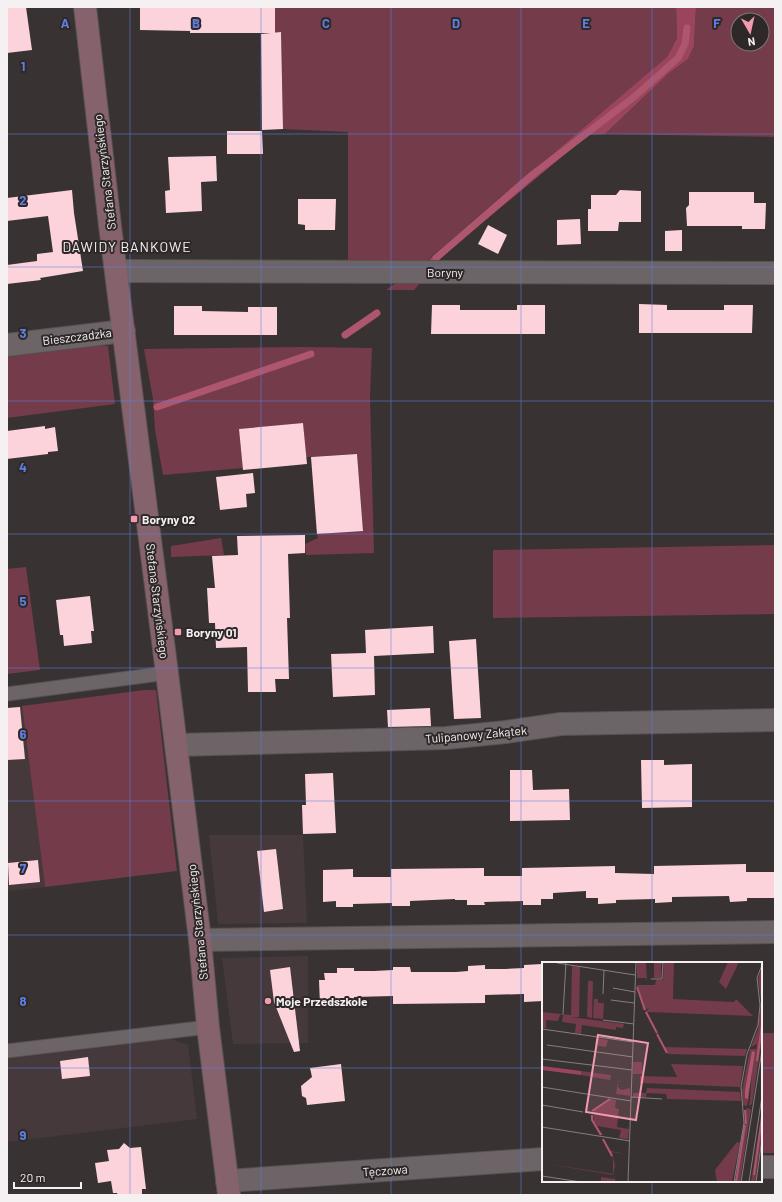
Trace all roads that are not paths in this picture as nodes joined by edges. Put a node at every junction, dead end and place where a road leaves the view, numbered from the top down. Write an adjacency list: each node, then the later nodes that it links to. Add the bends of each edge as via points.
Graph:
1 (85, 7): 2 (street, Stefana Starzyńskiego)
2 (116, 271): 3 (street, Boryny); 4 (street, Stefana Starzyńskiego)
3 (775, 272)
4 (124, 331): 5 (street, Bieszczadzka); 6 (street, Stefana Starzyńskiego)
5 (7, 345)
6 (168, 673): 7 (lane); 9 (street, Stefana Starzyńskiego)
7 (7, 694)
8 (775, 720): 9 (street, Tulipanowy Zakątek, via 561,724 446,738)
9 (176, 745): 11 (street, Stefana Starzyńskiego)
10 (775, 932): 11 (street)
11 (200, 940): 12 (street, Stefana Starzyńskiego)
12 (208, 1027): 13 (lane); 17 (street, Stefana Starzyńskiego)
13 (7, 1051)
14 (542, 1159): 17 (street, Tęczowa)
15 (762, 1167): 16 (street)
16 (775, 1167)
17 (228, 1188)

